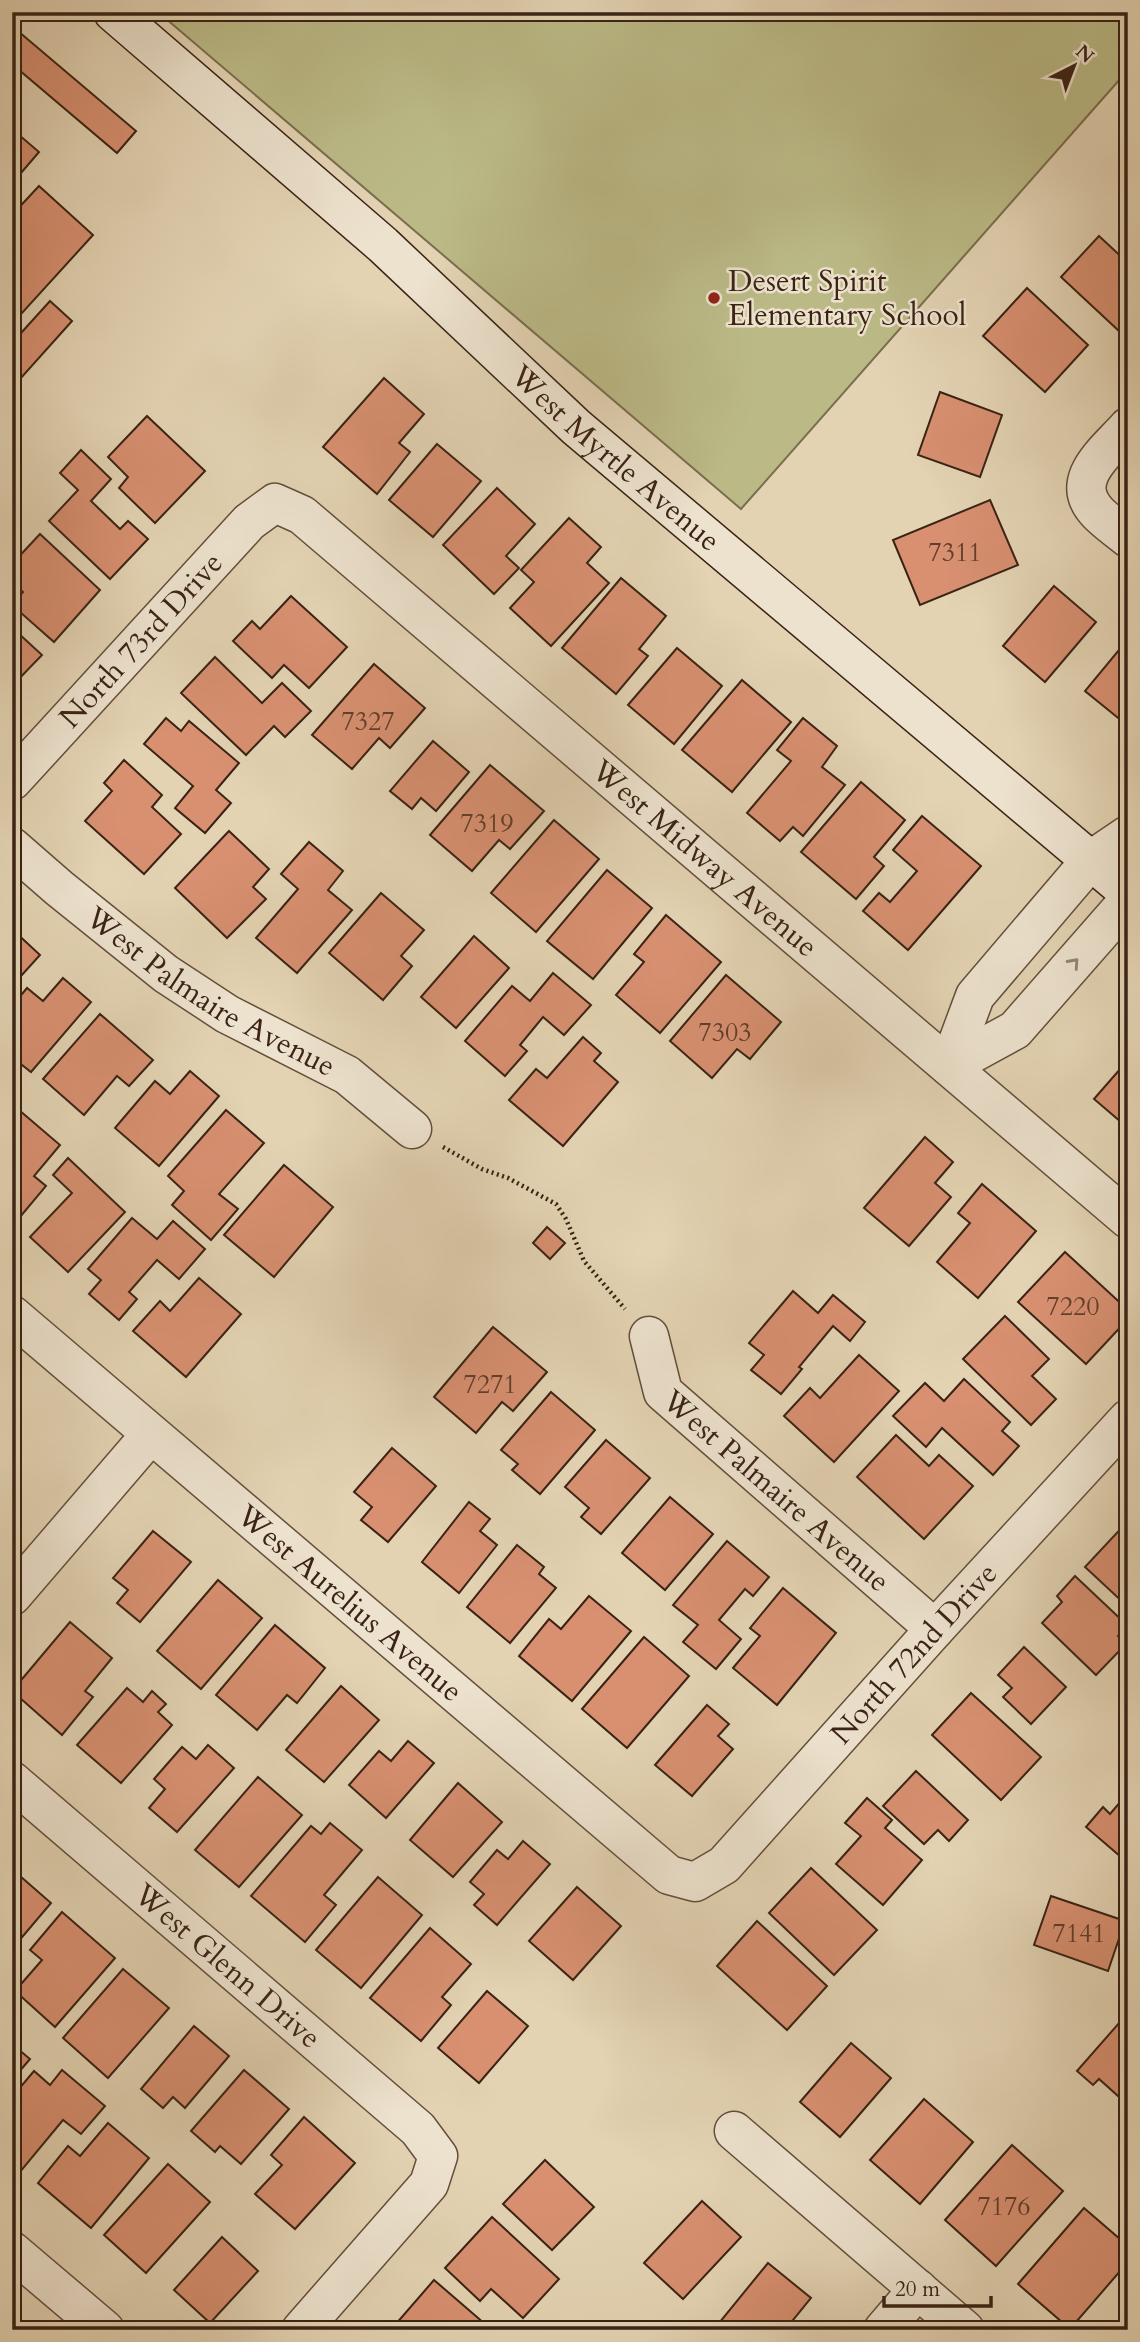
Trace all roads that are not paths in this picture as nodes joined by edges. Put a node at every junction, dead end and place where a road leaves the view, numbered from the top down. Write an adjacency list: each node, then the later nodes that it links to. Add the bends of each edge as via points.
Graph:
1 (113, 12): 8 (street, West Myrtle Avenue, via 383,245 576,427)
2 (1128, 427): 4 (street, via 1089,470 1086,490 1097,512)
3 (275, 503): 5 (street, North 73rd Drive, via 249,522); 13 (street, West Midway Avenue, via 302,515)
4 (1128, 538)
5 (12, 781)
6 (1128, 835): 8 (street)
7 (12, 847): 14 (street, West Palmaire Avenue, via 166,974 227,1014 347,1075)
8 (1091, 860): 9 (street, West Myrtle Avenue); 11 (street)
9 (1128, 892)
10 (1128, 901): 12 (street, one-way to 10)
11 (1000, 966): 12 (street); 13 (street, via 975,996)
12 (1040, 1001): 13 (street, via 1015,1030)
13 (948, 1066): 15 (street, West Midway Avenue)
14 (412, 1129)
15 (1128, 1219)
16 (12, 1315): 19 (street, West Aurelius Avenue)
17 (649, 1336): 21 (street, West Palmaire Avenue, via 663,1392)
18 (1128, 1419): 21 (street, North 72nd Drive)
19 (151, 1434): 20 (street); 23 (street, West Aurelius Avenue, via 670,1875)
20 (12, 1596)
21 (935, 1629): 23 (street, North 72nd Drive, via 724,1865)
22 (12, 1781): 28 (street, West Glenn Drive, via 418,2129 438,2155 429,2184)
23 (695, 1882)
24 (734, 2131): 26 (street)
25 (12, 2251): 27 (street)
26 (918, 2289): 29 (street); 30 (street)
27 (104, 2330)
28 (301, 2330)
29 (883, 2330)
30 (965, 2330)

